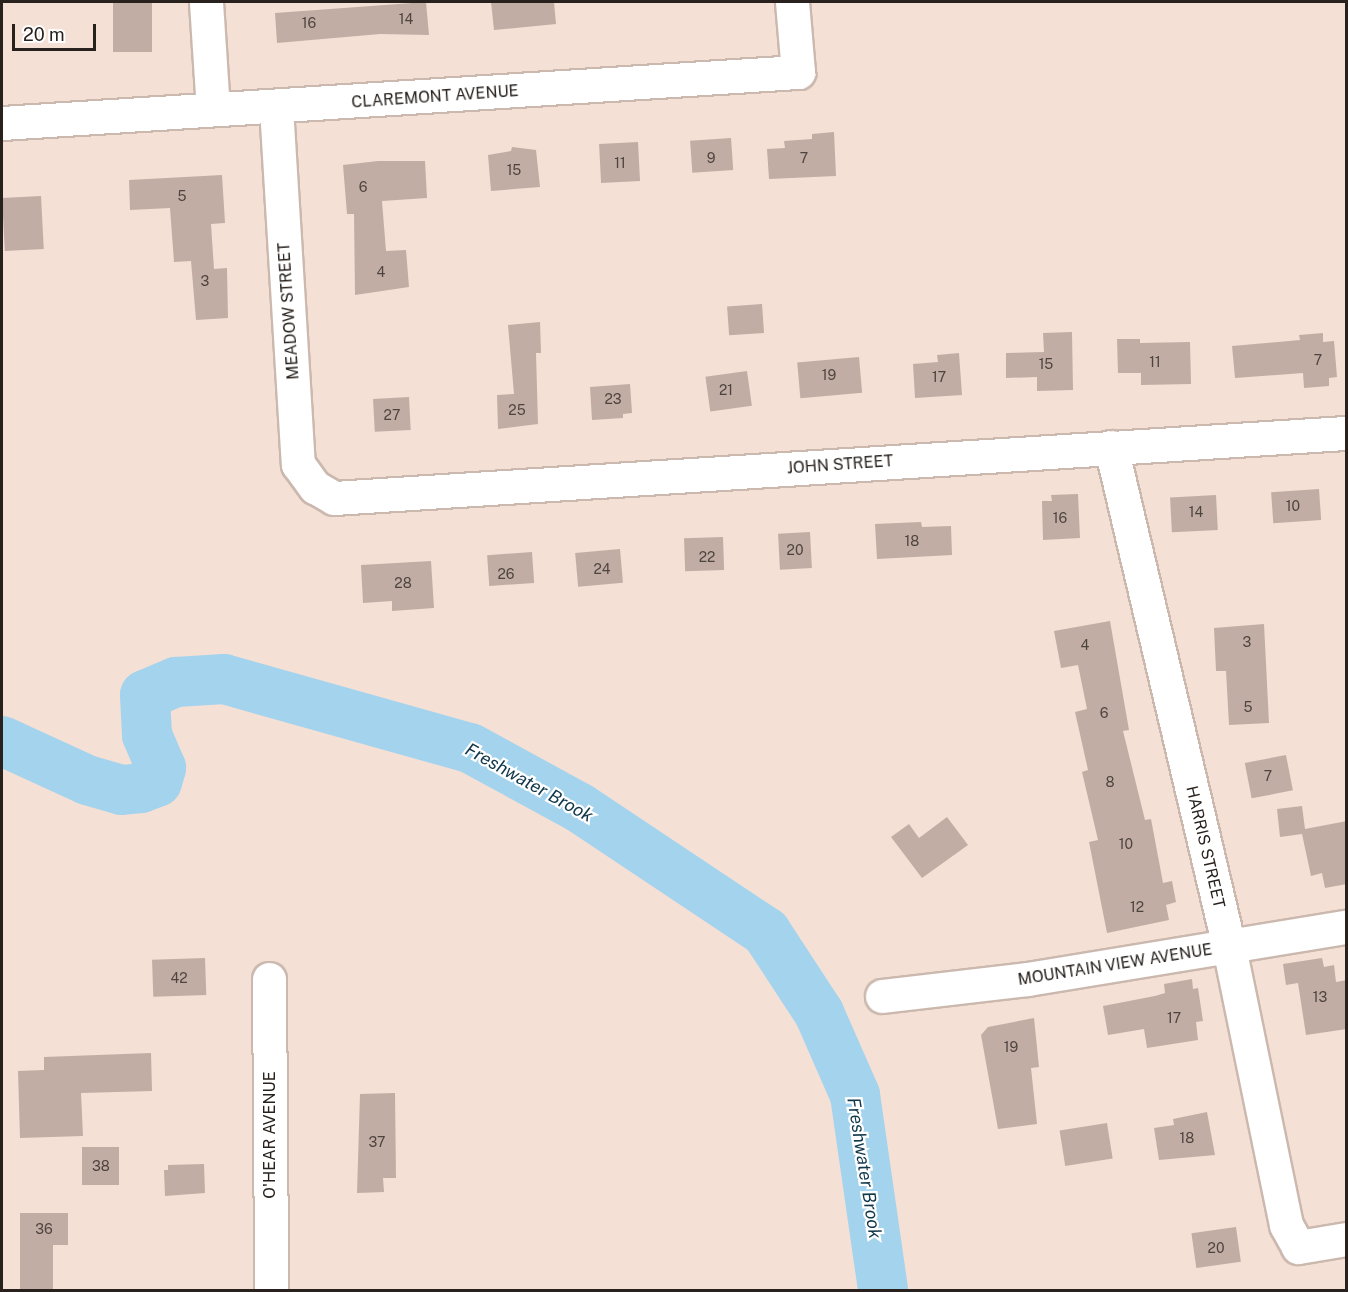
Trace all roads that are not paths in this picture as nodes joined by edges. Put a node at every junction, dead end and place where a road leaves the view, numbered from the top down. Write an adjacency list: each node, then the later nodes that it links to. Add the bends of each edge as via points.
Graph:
1 (206, 2): 4 (street)
2 (792, 2): 3 (street, CLAREMONT AVENUE, via 798,72)
3 (276, 107): 4 (street, CLAREMONT AVENUE); 8 (street, MEADOW STREET, via 298,464 315,487)
4 (213, 109): 5 (street, CLAREMONT AVENUE)
5 (2, 123)
6 (1347, 433): 7 (street, JOHN STREET)
7 (1111, 447): 8 (street, JOHN STREET); 10 (street, HARRIS STREET)
8 (334, 498)
9 (1347, 927): 10 (street, MOUNTAIN VIEW AVENUE)
10 (1229, 947): 12 (street, MOUNTAIN VIEW AVENUE, via 1027,979); 13 (street, HARRIS STREET, via 1286,1225 1298,1247)
11 (268, 979): 14 (street, O'HEAR AVENUE)
12 (882, 996)
13 (1347, 1239)
14 (271, 1290)

